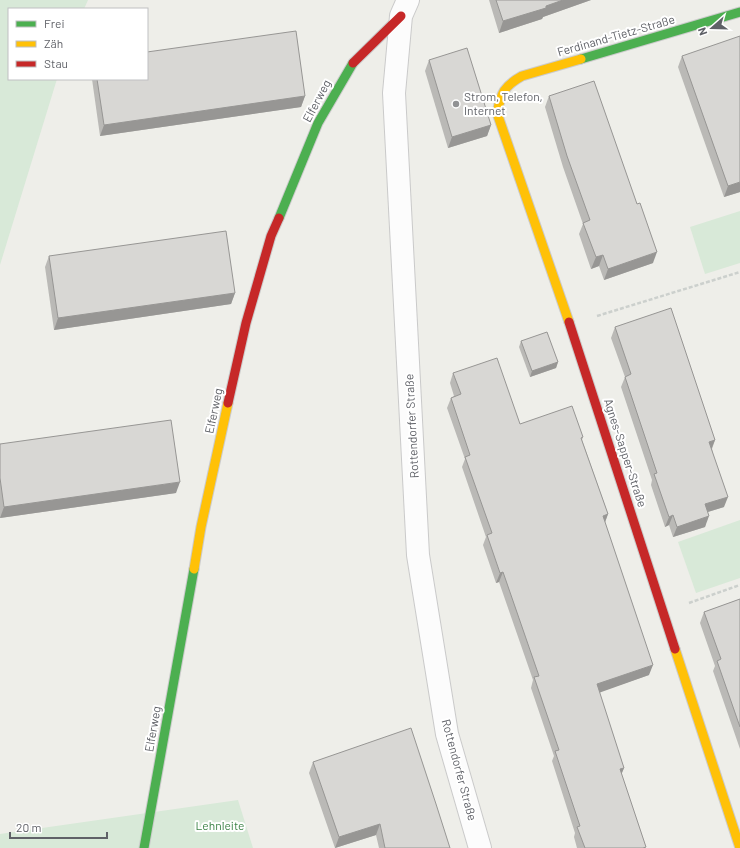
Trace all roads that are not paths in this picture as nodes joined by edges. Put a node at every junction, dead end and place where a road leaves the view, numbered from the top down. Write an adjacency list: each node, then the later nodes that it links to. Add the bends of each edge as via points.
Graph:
1 (405, 8): 4 (street, Elferweg, via 351,64 318,123 271,236 246,323 201,527); 5 (street, Rottendorfer Straße, via 394,93 418,555 447,734)
2 (740, 12): 3 (street, Ferdinand-Tietz-Straße)
3 (522, 76): 6 (street, Agnes-Sapper-Straße, via 509,83 500,95 498,112 570,324)
4 (144, 848)
5 (480, 848)
6 (740, 848)

